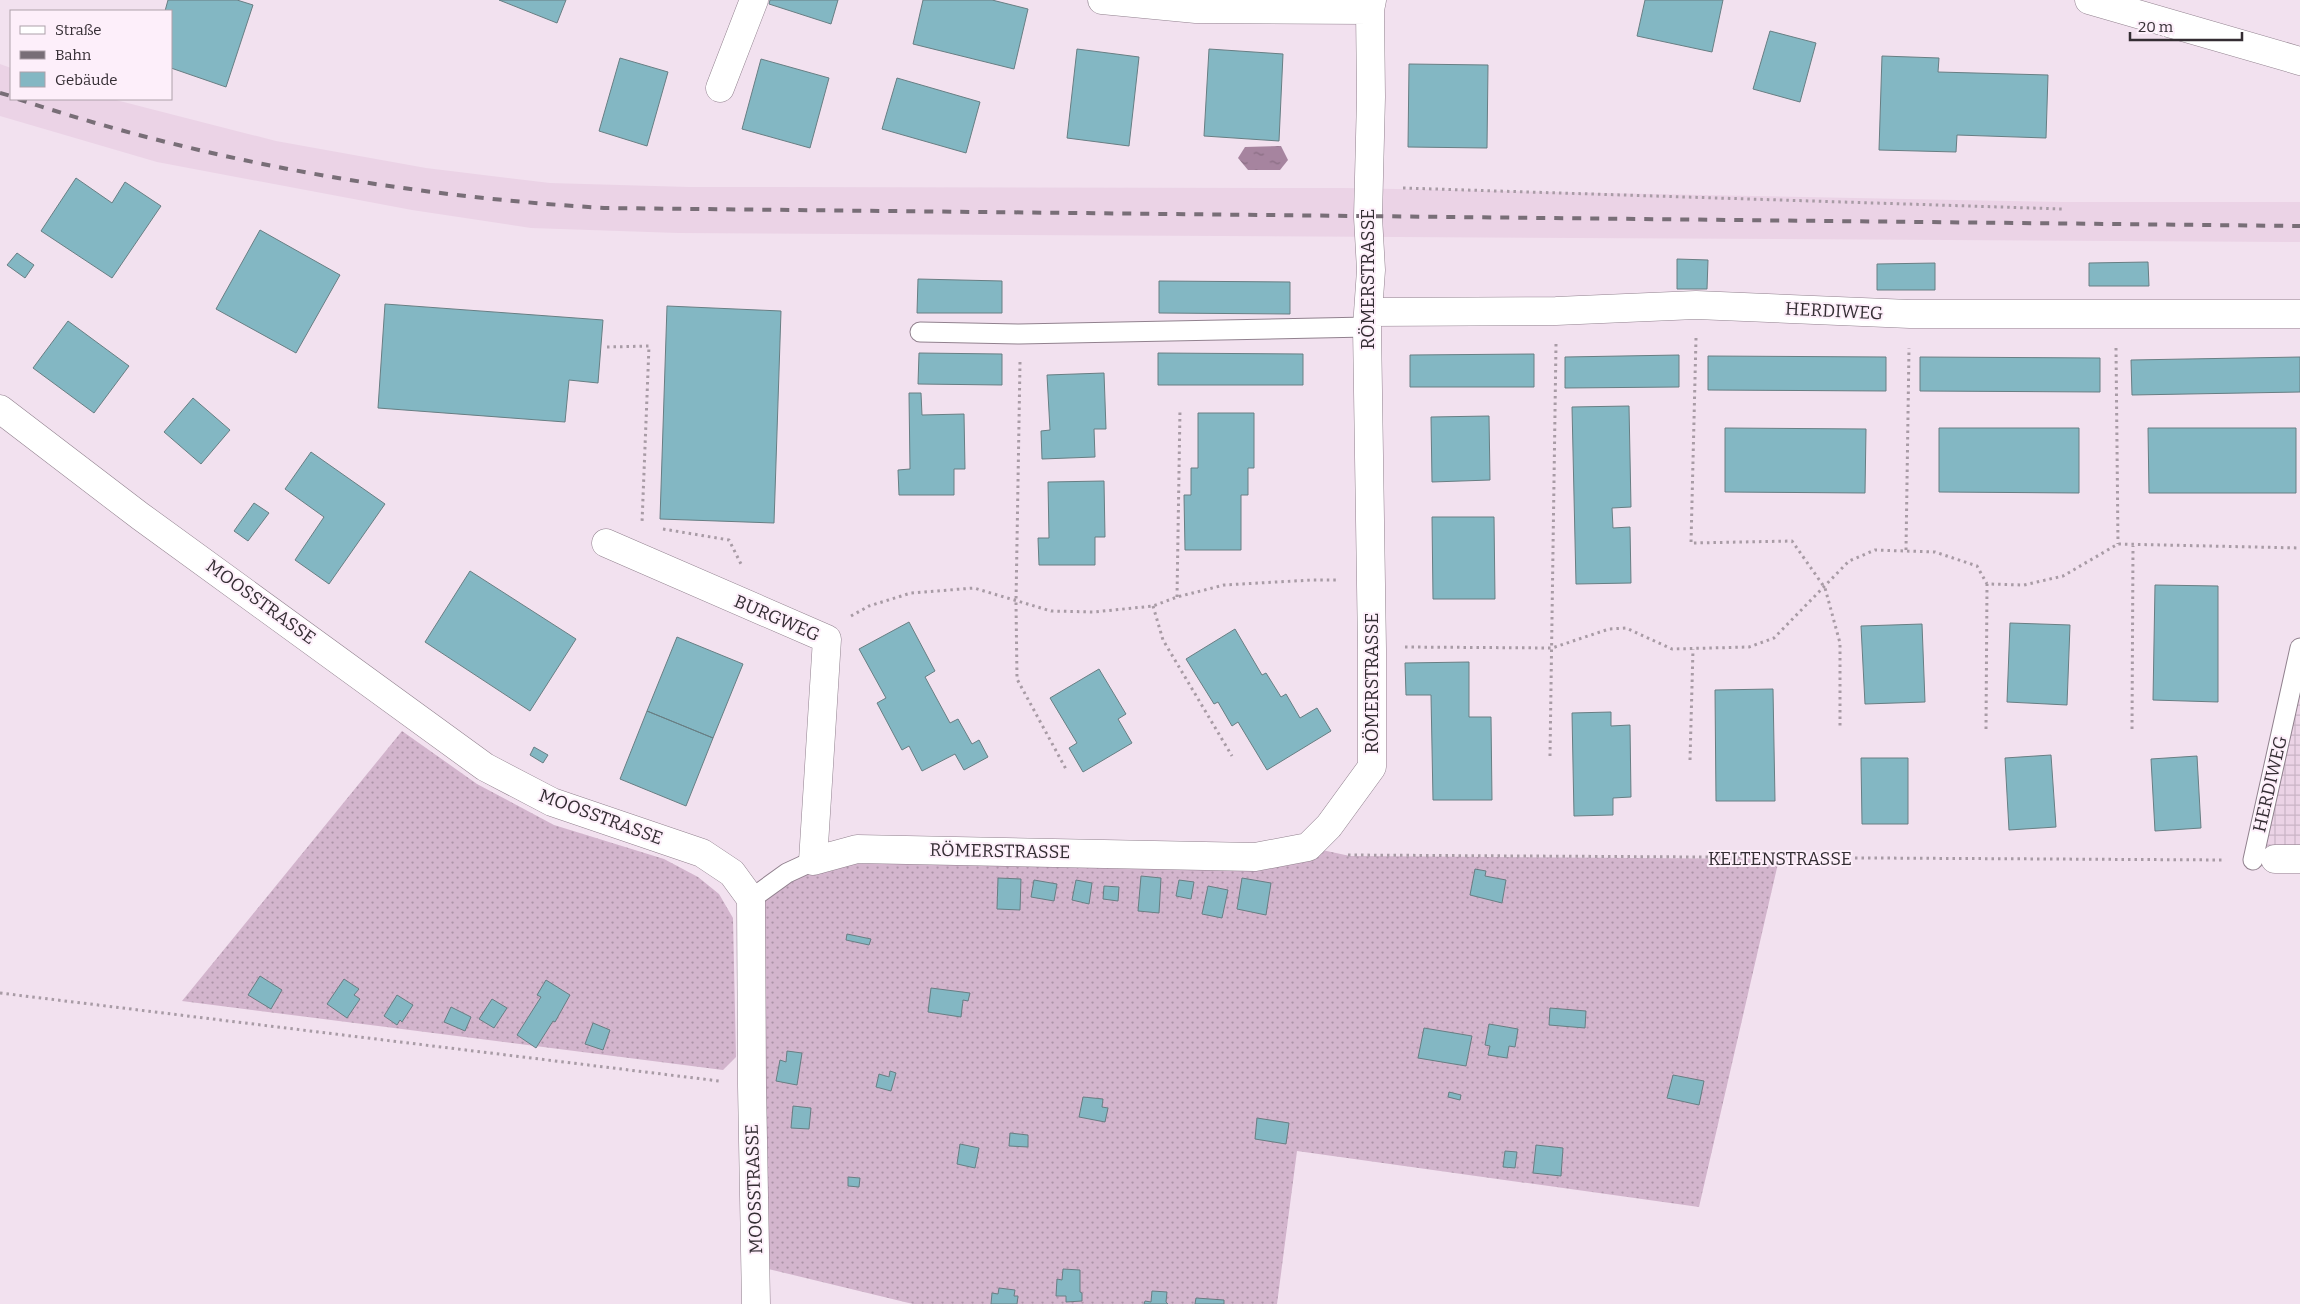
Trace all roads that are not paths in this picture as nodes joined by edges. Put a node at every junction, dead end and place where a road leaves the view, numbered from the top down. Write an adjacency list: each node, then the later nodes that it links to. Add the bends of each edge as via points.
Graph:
1 (754, 0): 6 (street)
2 (1102, 0): 4 (street, via 1196,9)
3 (2089, 0): 5 (street)
4 (1371, 5): 8 (street, RÖMERSTRASSE)
5 (2300, 60)
6 (720, 88)
7 (2300, 314): 8 (street, HERDIWEG, via 1910,314 1696,305)
8 (1368, 320): 9 (lane, via 1019,334); 14 (street, RÖMERSTRASSE, via 1372,767 1330,826 1308,846 1255,857 857,848)
9 (920, 332)
10 (0, 408): 15 (street, MOOSSTRASSE, via 140,516 485,767 552,802 702,853 732,873)
11 (606, 543): 14 (street, BURGWEG, via 827,639)
12 (2300, 648): 13 (lane, HERDIWEG)
13 (2276, 859)
14 (813, 862): 15 (lane, via 787,873)
15 (751, 899): 16 (street, MOOSSTRASSE)
16 (756, 1304)

